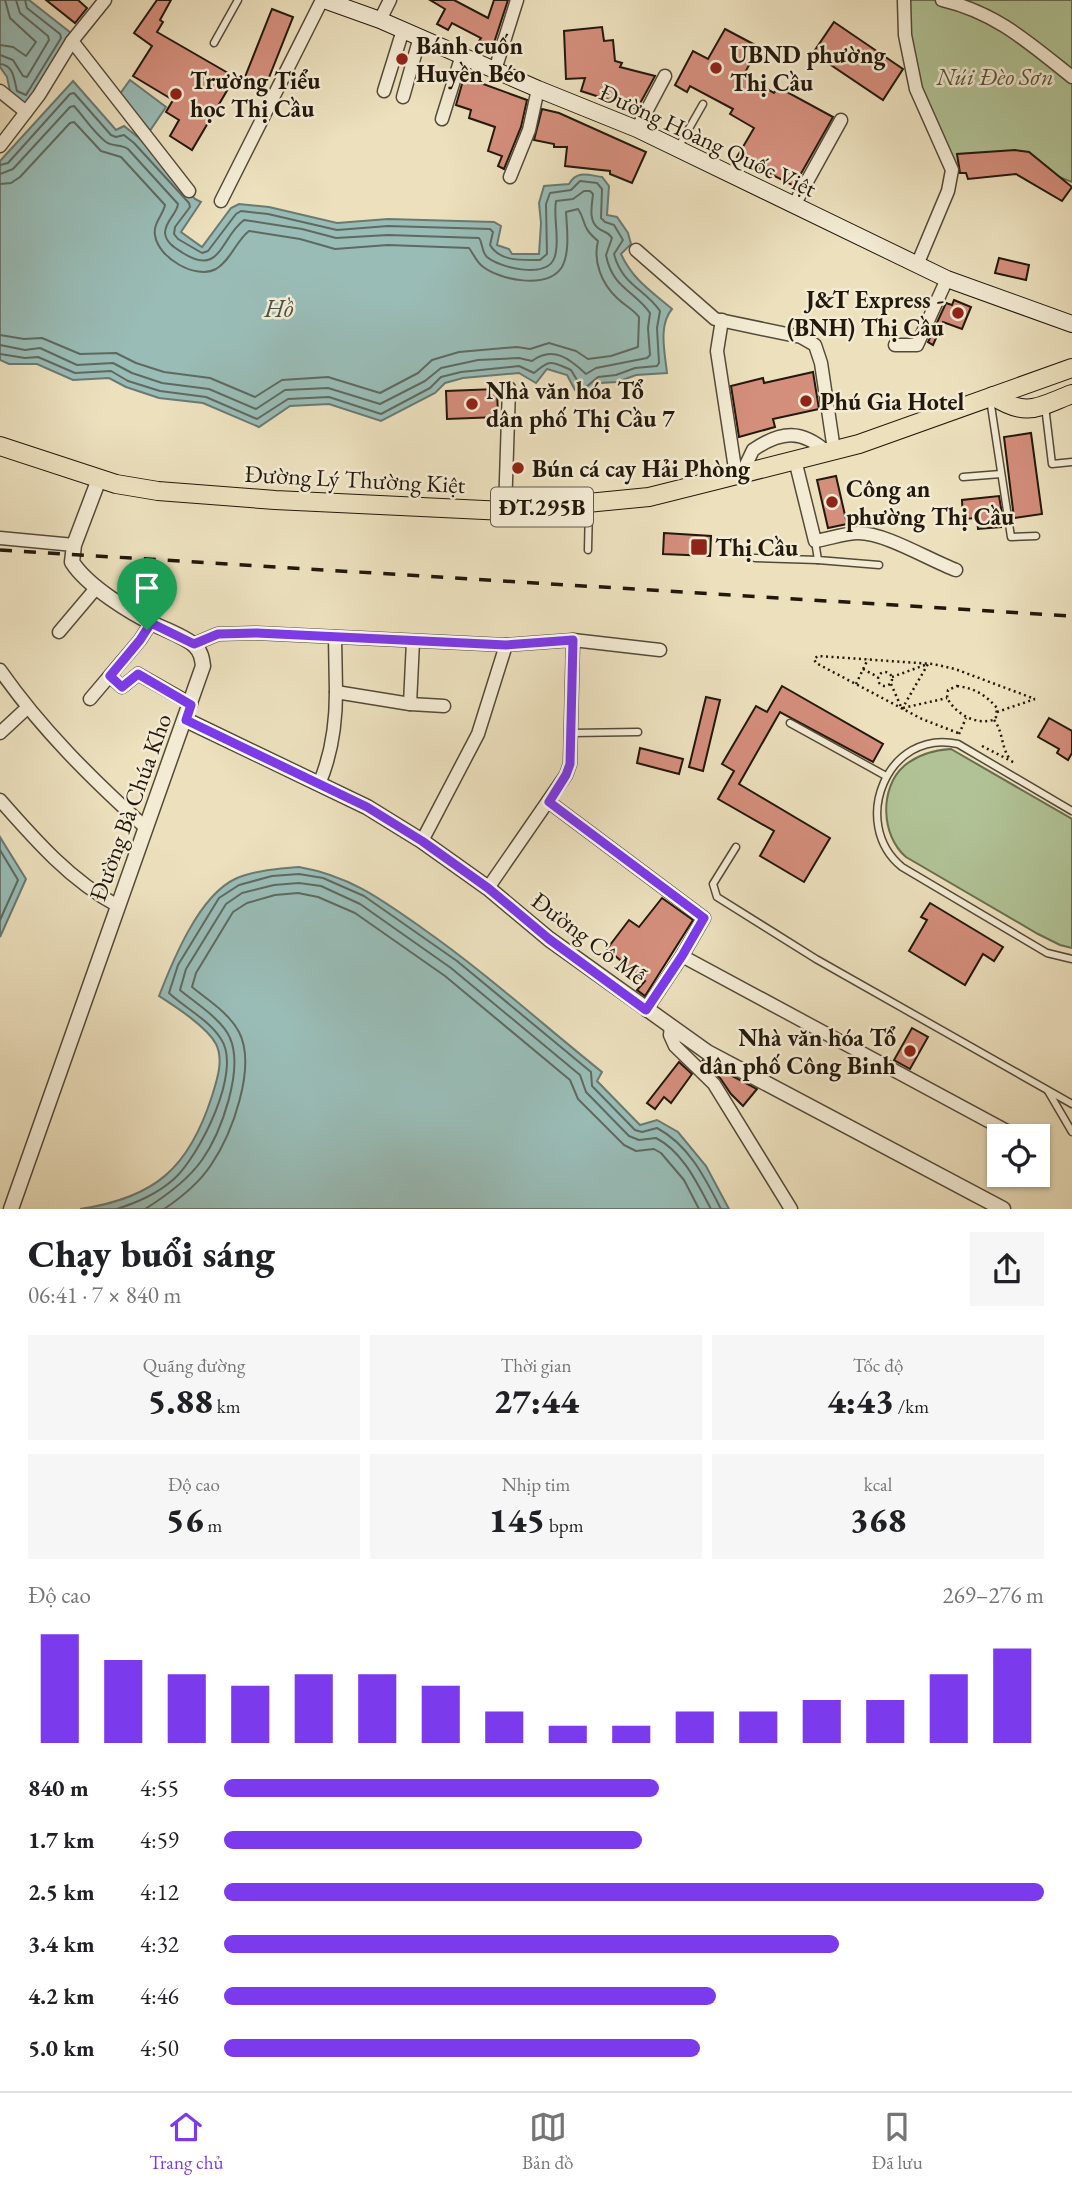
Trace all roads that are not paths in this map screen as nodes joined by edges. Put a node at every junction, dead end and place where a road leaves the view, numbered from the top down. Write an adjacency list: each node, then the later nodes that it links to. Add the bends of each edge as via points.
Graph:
1 (105, 0): 11 (street)
2 (238, 0): 12 (lane)
3 (323, 0): 8 (main road, Đường Hoàng Quốc Việt); 30 (street)
4 (390, 0): 8 (street)
5 (517, 0): 14 (street)
6 (904, 0): 33 (street, via 905,35 916,89 952,170 948,191)
7 (942, 0): 16 (street, via 996,19)
8 (380, 20): 9 (main road, Đường Hoàng Quốc Việt)
9 (403, 30): 10 (main road, Đường Hoàng Quốc Việt); 19 (street)
10 (420, 37): 13 (main road, Đường Hoàng Quốc Việt); 20 (street)
11 (72, 41): 22 (street); 29 (street)
12 (214, 43)
13 (462, 55): 14 (main road, Đường Hoàng Quốc Việt); 23 (street)
14 (495, 70): 17 (main road, Đường Hoàng Quốc Việt)
15 (665, 76): 25 (street)
16 (1072, 78)
17 (538, 89): 25 (main road, Đường Hoàng Quốc Việt); 28 (street, via 529,130)
18 (0, 91): 22 (street)
19 (384, 91)
20 (403, 97)
21 (703, 104): 27 (lane)
22 (26, 112): 26 (street)
23 (442, 119)
24 (841, 120): 31 (street)
25 (637, 129): 27 (main road, Đường Hoàng Quốc Việt)
26 (0, 146)
27 (678, 148): 31 (main road, Đường Hoàng Quốc Việt)
28 (510, 177)
29 (188, 191)
30 (221, 201)
31 (794, 205): 33 (main road, Đường Hoàng Quốc Việt)
32 (636, 250): 35 (street, via 708,314)
33 (917, 265): 34 (main road, Đường Hoàng Quốc Việt)
34 (947, 279): 36 (main road, Đường Hoàng Quốc Việt); 37 (street, via 917,345)
35 (722, 320): 44 (street, via 801,337 815,345); 47 (street, via 717,351)
36 (1072, 324)
37 (895, 345)
38 (1072, 368): 41 (main road, Đường Lý Thường Kiệt / ĐT.295B)
39 (509, 388): 52 (street)
40 (1072, 394): 42 (main road)
41 (991, 397): 42 (main road, via 1025,410); 44 (main road, Đường Lý Thường Kiệt / ĐT.295B); 48 (lane)
42 (1045, 404): 46 (lane, via 1052,464)
43 (0, 446): 50 (main road, Đường Lý Thường Kiệt / ĐT.295B)
44 (830, 451): 45 (main road, Đường Lý Thường Kiệt / ĐT.295B); 47 (street, via 805,436 782,437 753,450)
45 (795, 460): 47 (main road, Đường Lý Thường Kiệt / ĐT.295B); 55 (street)
46 (1072, 462)
47 (739, 474): 51 (main road, Đường Lý Thường Kiệt / ĐT.295B, via 649,497)
48 (1001, 474): 49 (lane); 53 (lane, via 1011,537)
49 (963, 477)
50 (99, 479): 52 (main road, Đường Lý Thường Kiệt / ĐT.295B, via 194,495); 56 (street)
51 (589, 502): 52 (main road, Đường Lý Thường Kiệt / ĐT.295B); 57 (lane)
52 (505, 510)
53 (1037, 536)
54 (0, 537): 56 (street)
55 (815, 541): 59 (lane); 61 (street, via 859,533 892,541)
56 (74, 545): 62 (street, via 72,562)
57 (588, 550)
58 (755, 558): 59 (lane)
59 (818, 560): 60 (lane)
60 (879, 565)
61 (956, 570)
62 (97, 587): 63 (street); 64 (street)
63 (151, 623): 68 (street); 72 (street)
64 (59, 632)
65 (335, 637): 66 (street); 68 (street, via 218,634); 73 (street)
66 (413, 640): 69 (street); 75 (street)
67 (573, 640): 69 (street); 70 (street); 83 (street)
68 (194, 644): 76 (street, Đường Bà Chúa Kho, via 203,666)
69 (506, 645): 90 (street, via 478,734)
70 (660, 650)
71 (0, 670): 78 (street)
72 (110, 676): 74 (street); 76 (street, via 122,687 138,674)
73 (336, 692): 75 (street); 85 (street, via 336,730)
74 (90, 699)
75 (410, 704): 77 (street)
76 (191, 705): 79 (street, Đường Bà Chúa Kho)
77 (444, 706)
78 (27, 708): 82 (street); 89 (street, via 93,780)
79 (186, 720): 85 (street, Đường Cô Mễ); 89 (street, Đường Bà Chúa Kho)
80 (790, 723): 84 (lane)
81 (638, 732): 83 (lane)
82 (0, 733)
83 (571, 733): 87 (street, via 570,764)
84 (886, 776): 88 (lane, via 909,751 948,742); 95 (lane, via 880,793 878,836 893,860 1047,953)
85 (319, 784): 90 (street, Đường Cô Mễ)
86 (0, 800): 93 (street, via 48,854)
87 (549, 802): 92 (street); 94 (street, via 704,918)
88 (1072, 811)
89 (146, 828): 93 (street, Đường Bà Chúa Kho)
90 (422, 841): 92 (street, Đường Cô Mễ)
91 (736, 847): 98 (lane, via 713,884 717,897)
92 (488, 888): 96 (street, Đường Cô Mễ)
93 (118, 906): 102 (street, Đường Bà Chúa Kho)
94 (682, 956): 96 (street); 100 (street)
95 (1072, 959)
96 (646, 1010): 97 (street, Đường Cô Mễ)
97 (671, 1026): 103 (street, via 675,1046 714,1084); 104 (street, Đường Cô Mễ, via 707,1052)
98 (1048, 1091): 99 (lane); 101 (lane)
99 (1072, 1104)
100 (994, 1124)
101 (1072, 1132)
102 (11, 1209)
103 (791, 1209)
104 (1003, 1209)

